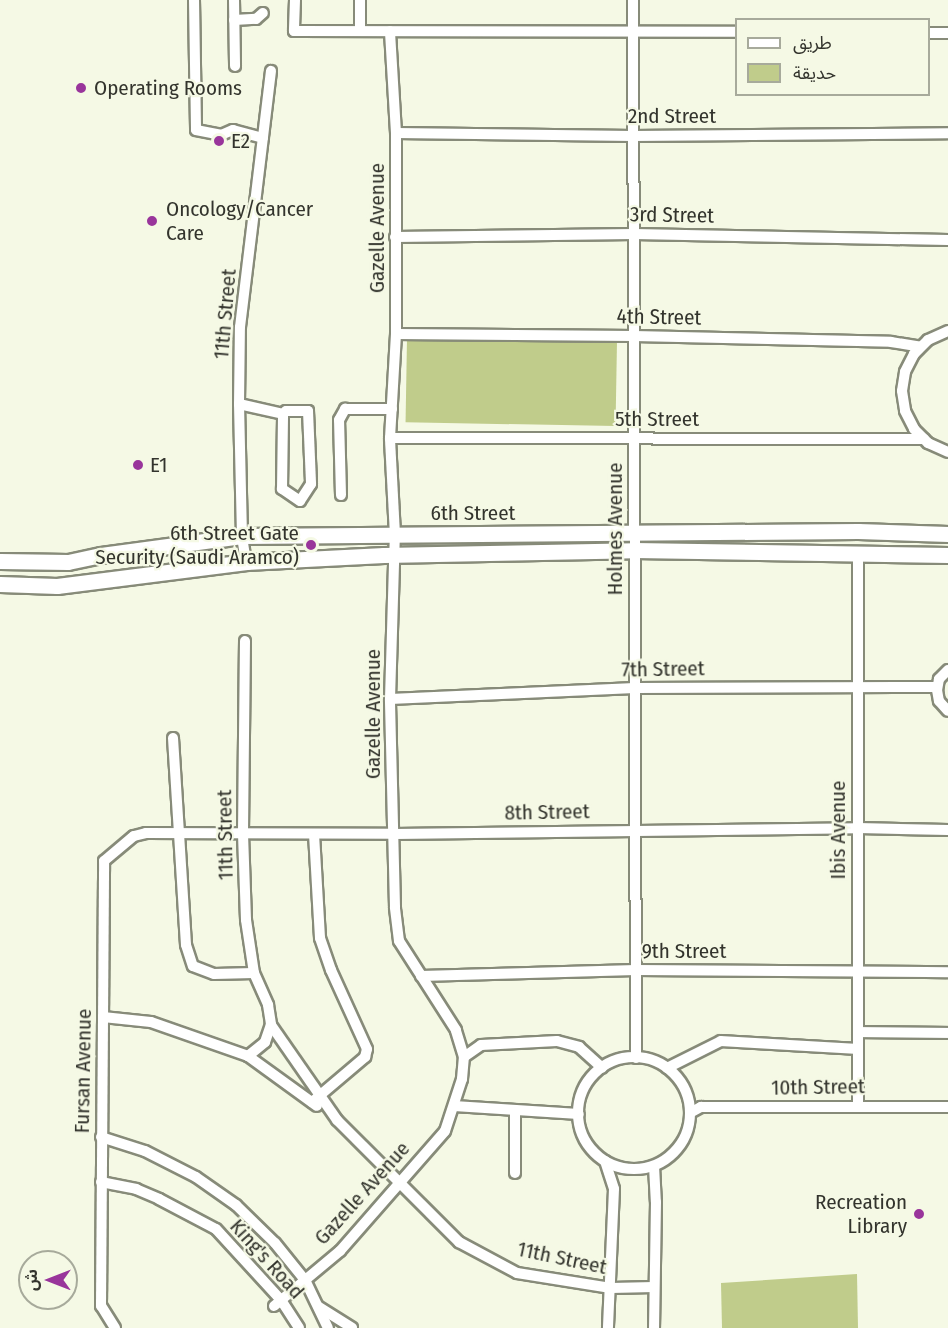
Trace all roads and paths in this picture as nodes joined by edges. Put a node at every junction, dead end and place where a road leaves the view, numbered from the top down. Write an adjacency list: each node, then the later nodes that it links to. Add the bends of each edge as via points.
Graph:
1 (195, 0): 19 (street, via 196,130 221,135 233,130)
2 (234, 0): 7 (street)
3 (295, 0): 8 (street, via 294,31)
4 (360, 0): 8 (street)
5 (633, 0): 10 (street, Holmes Avenue)
6 (263, 13): 7 (street, via 256,19)
7 (234, 20): 14 (street)
8 (360, 31): 9 (street)
9 (390, 31): 10 (street); 16 (street, Gazelle Avenue)
10 (633, 32): 11 (street); 18 (street, Holmes Avenue)
11 (735, 32)
12 (930, 33): 13 (street)
13 (948, 33)
14 (235, 66)
15 (271, 71): 19 (street, 11th Street)
16 (396, 133): 18 (street, 2nd Street); 21 (street, Gazelle Avenue)
17 (948, 133): 18 (street, 2nd Street)
18 (633, 136): 20 (street, Holmes Avenue)
19 (263, 138): 27 (street, 11th Street, via 240,327)
20 (634, 234): 21 (street, 3rd Street); 22 (street, 3rd Street); 25 (street, Holmes Avenue)
21 (395, 237): 24 (street, Gazelle Avenue)
22 (948, 240)
23 (948, 331): 26 (street)
24 (396, 334): 25 (street, 4th Street); 28 (street, Gazelle Avenue)
25 (634, 336): 26 (street, 4th Street, via 891,342); 31 (street, Holmes Avenue)
26 (921, 347): 32 (street, via 909,363 902,391 909,420)
27 (239, 404): 29 (street); 38 (street, 11th Street)
28 (392, 409): 30 (street, Gazelle Avenue); 34 (street, via 345,409 339,420)
29 (284, 414): 29 (street, via 308,411 311,484 300,501 282,489)
30 (390, 438): 31 (street, 5th Street); 37 (street, Gazelle Avenue)
31 (634, 438): 32 (street, 5th Street); 35 (street, Holmes Avenue)
32 (924, 439): 33 (street)
33 (948, 452)
34 (341, 495)
35 (634, 533): 36 (main road, 6th Street); 37 (main road, 6th Street); 39 (street, Holmes Avenue)
36 (948, 534)
37 (395, 535): 38 (main road, 6th Street); 40 (street, Gazelle Avenue)
38 (242, 536): 43 (main road, 6th Street, via 68,562); 44 (street, 11th Street)
39 (634, 550): 40 (main road, 6th Street); 41 (main road, 6th Street); 50 (street, Holmes Avenue)
40 (394, 555): 44 (main road, 6th Street); 51 (street, Gazelle Avenue)
41 (858, 555): 42 (main road, 6th Street); 48 (street, Ibis Avenue)
42 (948, 555)
43 (0, 561)
44 (246, 562): 45 (main road, 6th Street, via 57,586)
45 (0, 584)
46 (245, 641): 59 (street, 11th Street)
47 (948, 670): 49 (street)
48 (858, 686): 49 (street, 7th Street); 50 (street, 7th Street); 54 (street, Ibis Avenue)
49 (937, 687): 52 (street, via 939,701)
50 (635, 688): 51 (street, 7th Street); 56 (street, Holmes Avenue)
51 (390, 699): 61 (street, Gazelle Avenue)
52 (948, 711)
53 (173, 738): 58 (street)
54 (858, 828): 55 (street, 8th Street); 56 (street, 8th Street); 62 (street, Ibis Avenue)
55 (948, 830)
56 (635, 831): 61 (street, 8th Street); 63 (street, Holmes Avenue)
57 (146, 833): 58 (street, 8th Street); 67 (street, Fursan Avenue, via 134,836 104,861)
58 (178, 834): 59 (street, 8th Street); 65 (street, via 186,945 193,966 214,974)
59 (243, 834): 60 (street, 8th Street); 65 (street, 11th Street, via 246,920)
60 (314, 834): 61 (street, 8th Street); 77 (street, via 320,938 367,1049 365,1057)
61 (395, 834): 66 (street, Gazelle Avenue, via 399,940)
62 (858, 969): 63 (street, 9th Street); 64 (street, 9th Street); 69 (street, Ibis Avenue)
63 (636, 970): 66 (street, 9th Street); 74 (street, Holmes Avenue)
64 (948, 972)
65 (254, 973): 68 (street, 11th Street, via 268,1005)
66 (421, 976): 73 (street, Gazelle Avenue, via 456,1030)
67 (103, 1017): 72 (street, 11th Street, via 151,1022); 84 (street, Fursan Avenue)
68 (271, 1025): 72 (street, via 265,1042); 77 (street, 11th Street)
69 (858, 1032): 70 (street); 71 (street, Ibis Avenue)
70 (948, 1033)
71 (858, 1049): 76 (street, via 721,1041); 78 (street, Ibis Avenue)
72 (248, 1056): 77 (street, 11th Street)
73 (464, 1057): 75 (street, via 481,1045 557,1041 579,1047); 79 (street, Gazelle Avenue)
74 (636, 1058): 75 (street, via 617,1060); 76 (street, via 652,1060)
75 (602, 1068): 83 (street, via 585,1088)
76 (667, 1068): 82 (street, via 684,1088)
77 (317, 1099): 89 (street, 11th Street)
78 (858, 1105): 80 (street, 10th Street); 82 (street, 10th Street, via 701,1107)
79 (454, 1106): 81 (street); 89 (street, Gazelle Avenue, via 445,1131)
80 (948, 1107)
81 (515, 1110): 83 (street); 87 (street)
82 (690, 1113): 86 (street, via 680,1146)
83 (579, 1114): 85 (street, via 585,1139)
84 (101, 1137): 88 (street, Fursan Avenue); 90 (street, King's Road, via 146,1151 196,1177 236,1205)
85 (605, 1161): 86 (street, via 626,1169); 92 (street, via 614,1189)
86 (654, 1166): 91 (street)
87 (515, 1173)
88 (101, 1182): 93 (street, King's Road, via 159,1199 216,1229); 95 (street, Fursan Avenue, via 101,1306)
89 (398, 1182): 90 (street, Gazelle Avenue, via 340,1251); 92 (street, 11th Street, via 459,1242 517,1272)
90 (305, 1280): 93 (street, Gazelle Avenue); 94 (street, King's Road)
91 (654, 1287): 92 (street, 11th Street); 100 (street)
92 (610, 1288): 99 (street)
93 (278, 1303): 96 (street, King's Road)
94 (318, 1306): 97 (street, King's Road); 98 (street)
95 (115, 1328)
96 (299, 1328)
97 (328, 1328)
98 (352, 1328)
99 (608, 1328)
100 (654, 1328)

